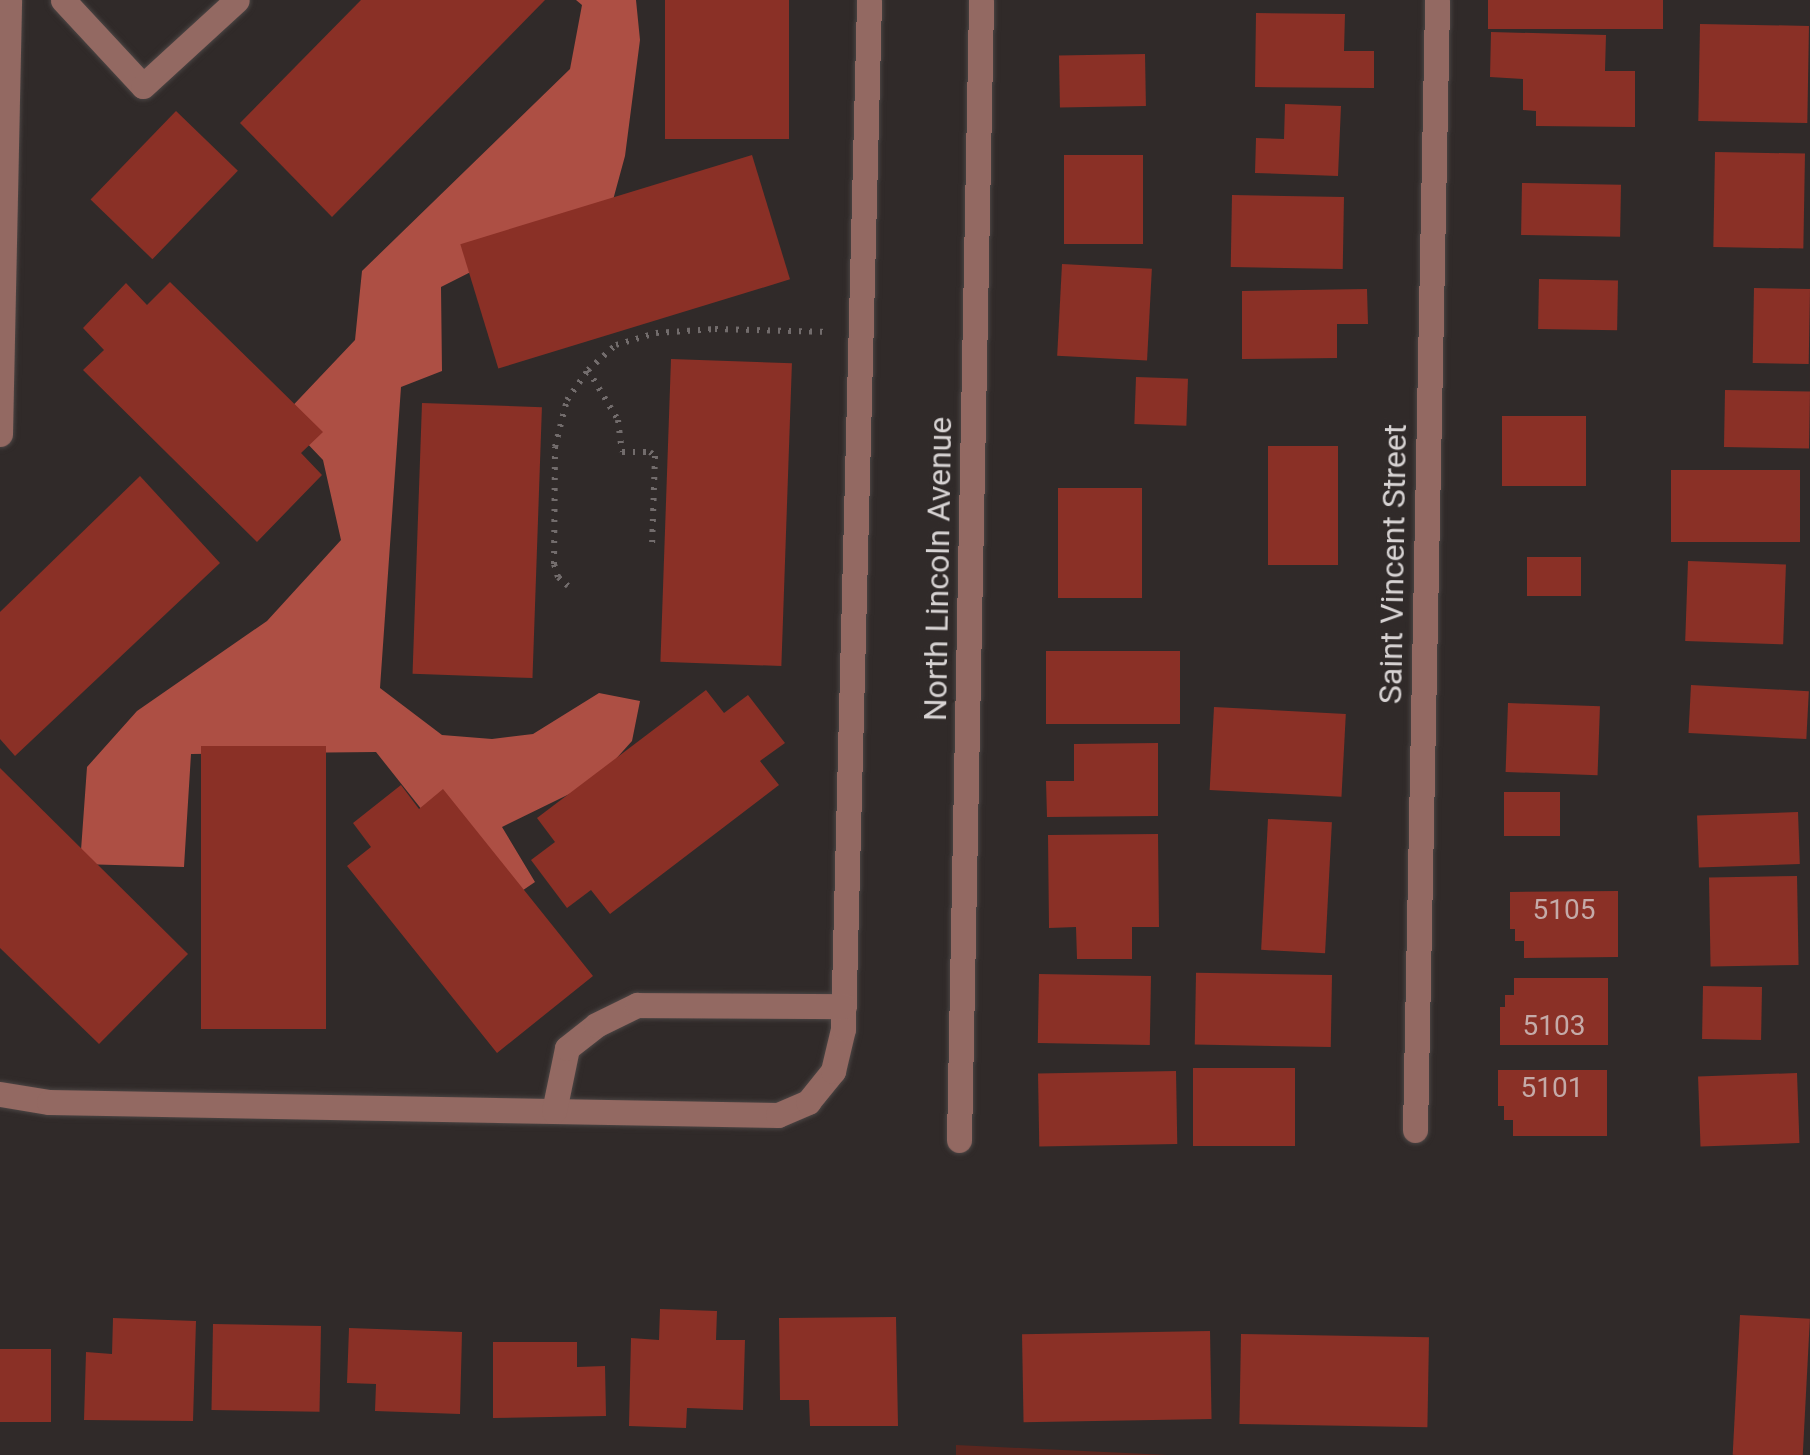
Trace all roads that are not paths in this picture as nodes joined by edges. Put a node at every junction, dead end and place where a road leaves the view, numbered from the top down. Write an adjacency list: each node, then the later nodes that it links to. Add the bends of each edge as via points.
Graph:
1 (9, 0): 7 (street)
2 (63, 0): 3 (street, via 143,86)
3 (237, 0)
4 (869, 0): 8 (street)
5 (982, 0): 12 (street, North Lincoln Avenue)
6 (1437, 0): 11 (street, Saint Vincent Street)
7 (0, 434)
8 (844, 1006): 10 (street, via 637,1006 567,1048); 10 (street, via 833,1071 808,1102 778,1115)
9 (0, 1094): 10 (street, via 49,1102)
10 (554, 1111)
11 (1415, 1130)
12 (959, 1140)

